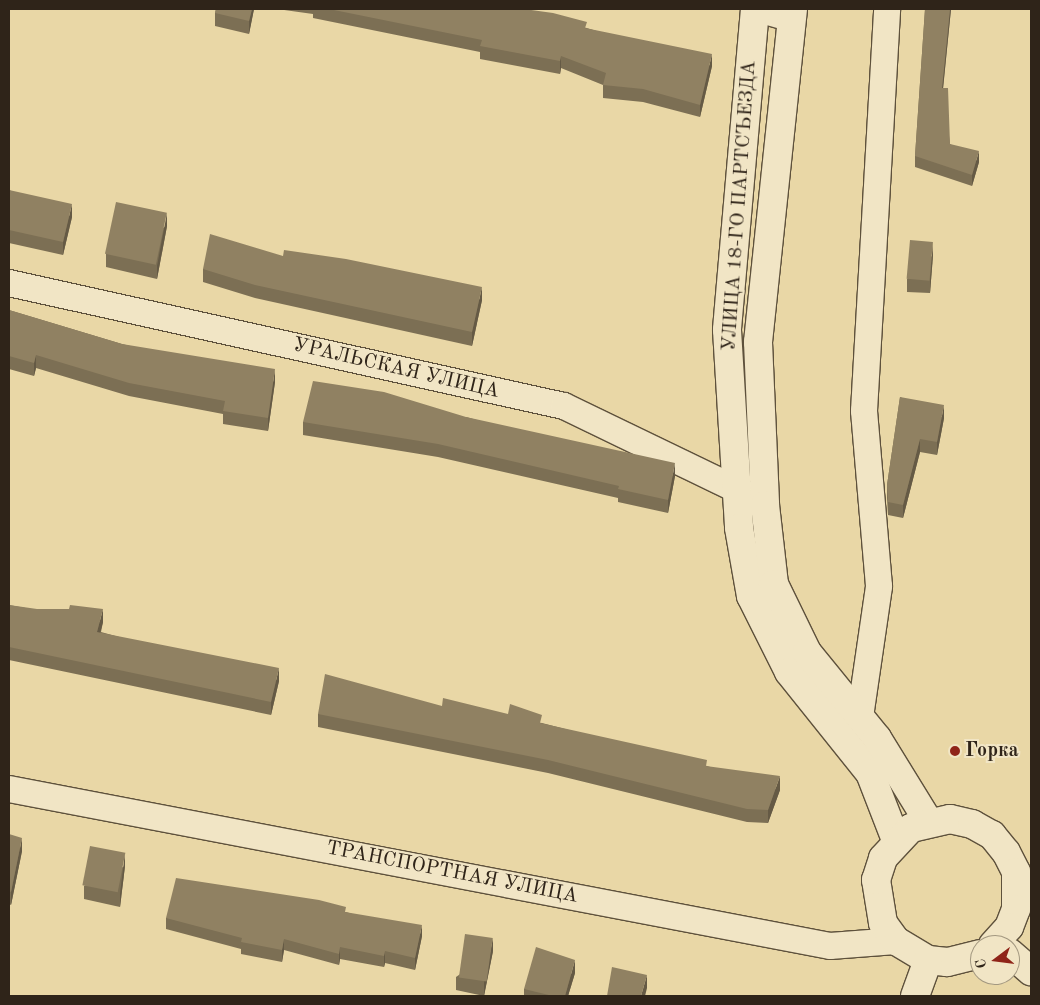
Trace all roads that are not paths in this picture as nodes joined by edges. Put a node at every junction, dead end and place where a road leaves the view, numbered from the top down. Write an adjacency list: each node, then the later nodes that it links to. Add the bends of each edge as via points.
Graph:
1 (756, 9): 3 (street); 5 (main road, УЛИЦА 18-ГО ПАРТСЪЕЗДА, via 727,330)
2 (887, 9): 7 (street, via 864,411 879,586)
3 (792, 14): 6 (main road, УЛИЦА 18-ГО ПАРТСЪЕЗДА, via 758,342)
4 (9, 283): 5 (street, УРАЛЬСКАЯ УЛИЦА, via 564,406)
5 (737, 489): 6 (street, УРАЛЬСКАЯ УЛИЦА); 10 (main road, УЛИЦА 18-ГО ПАРТСЪЕЗДА, via 751,596 789,672 870,773)
6 (766, 505): 7 (main road, УЛИЦА 18-ГО ПАРТСЪЕЗДА, via 774,584 807,652)
7 (860, 717): 9 (main road, УЛИЦА 18-ГО ПАРТСЪЕЗДА)
8 (9, 789): 13 (street, ТРАНСПОРТНАЯ УЛИЦА, via 830,946)
9 (928, 821): 10 (main road); 11 (main road, via 957,820 992,835)
10 (896, 840): 13 (main road, via 876,880 883,923)
11 (1026, 875): 12 (main road, via 1016,909)
12 (1003, 935)
13 (896, 942): 15 (main road)
14 (970, 955): 15 (main road, via 947,962)
15 (928, 960): 18 (main road)
16 (1020, 964): 17 (main road)
17 (1031, 971)
18 (915, 996)

